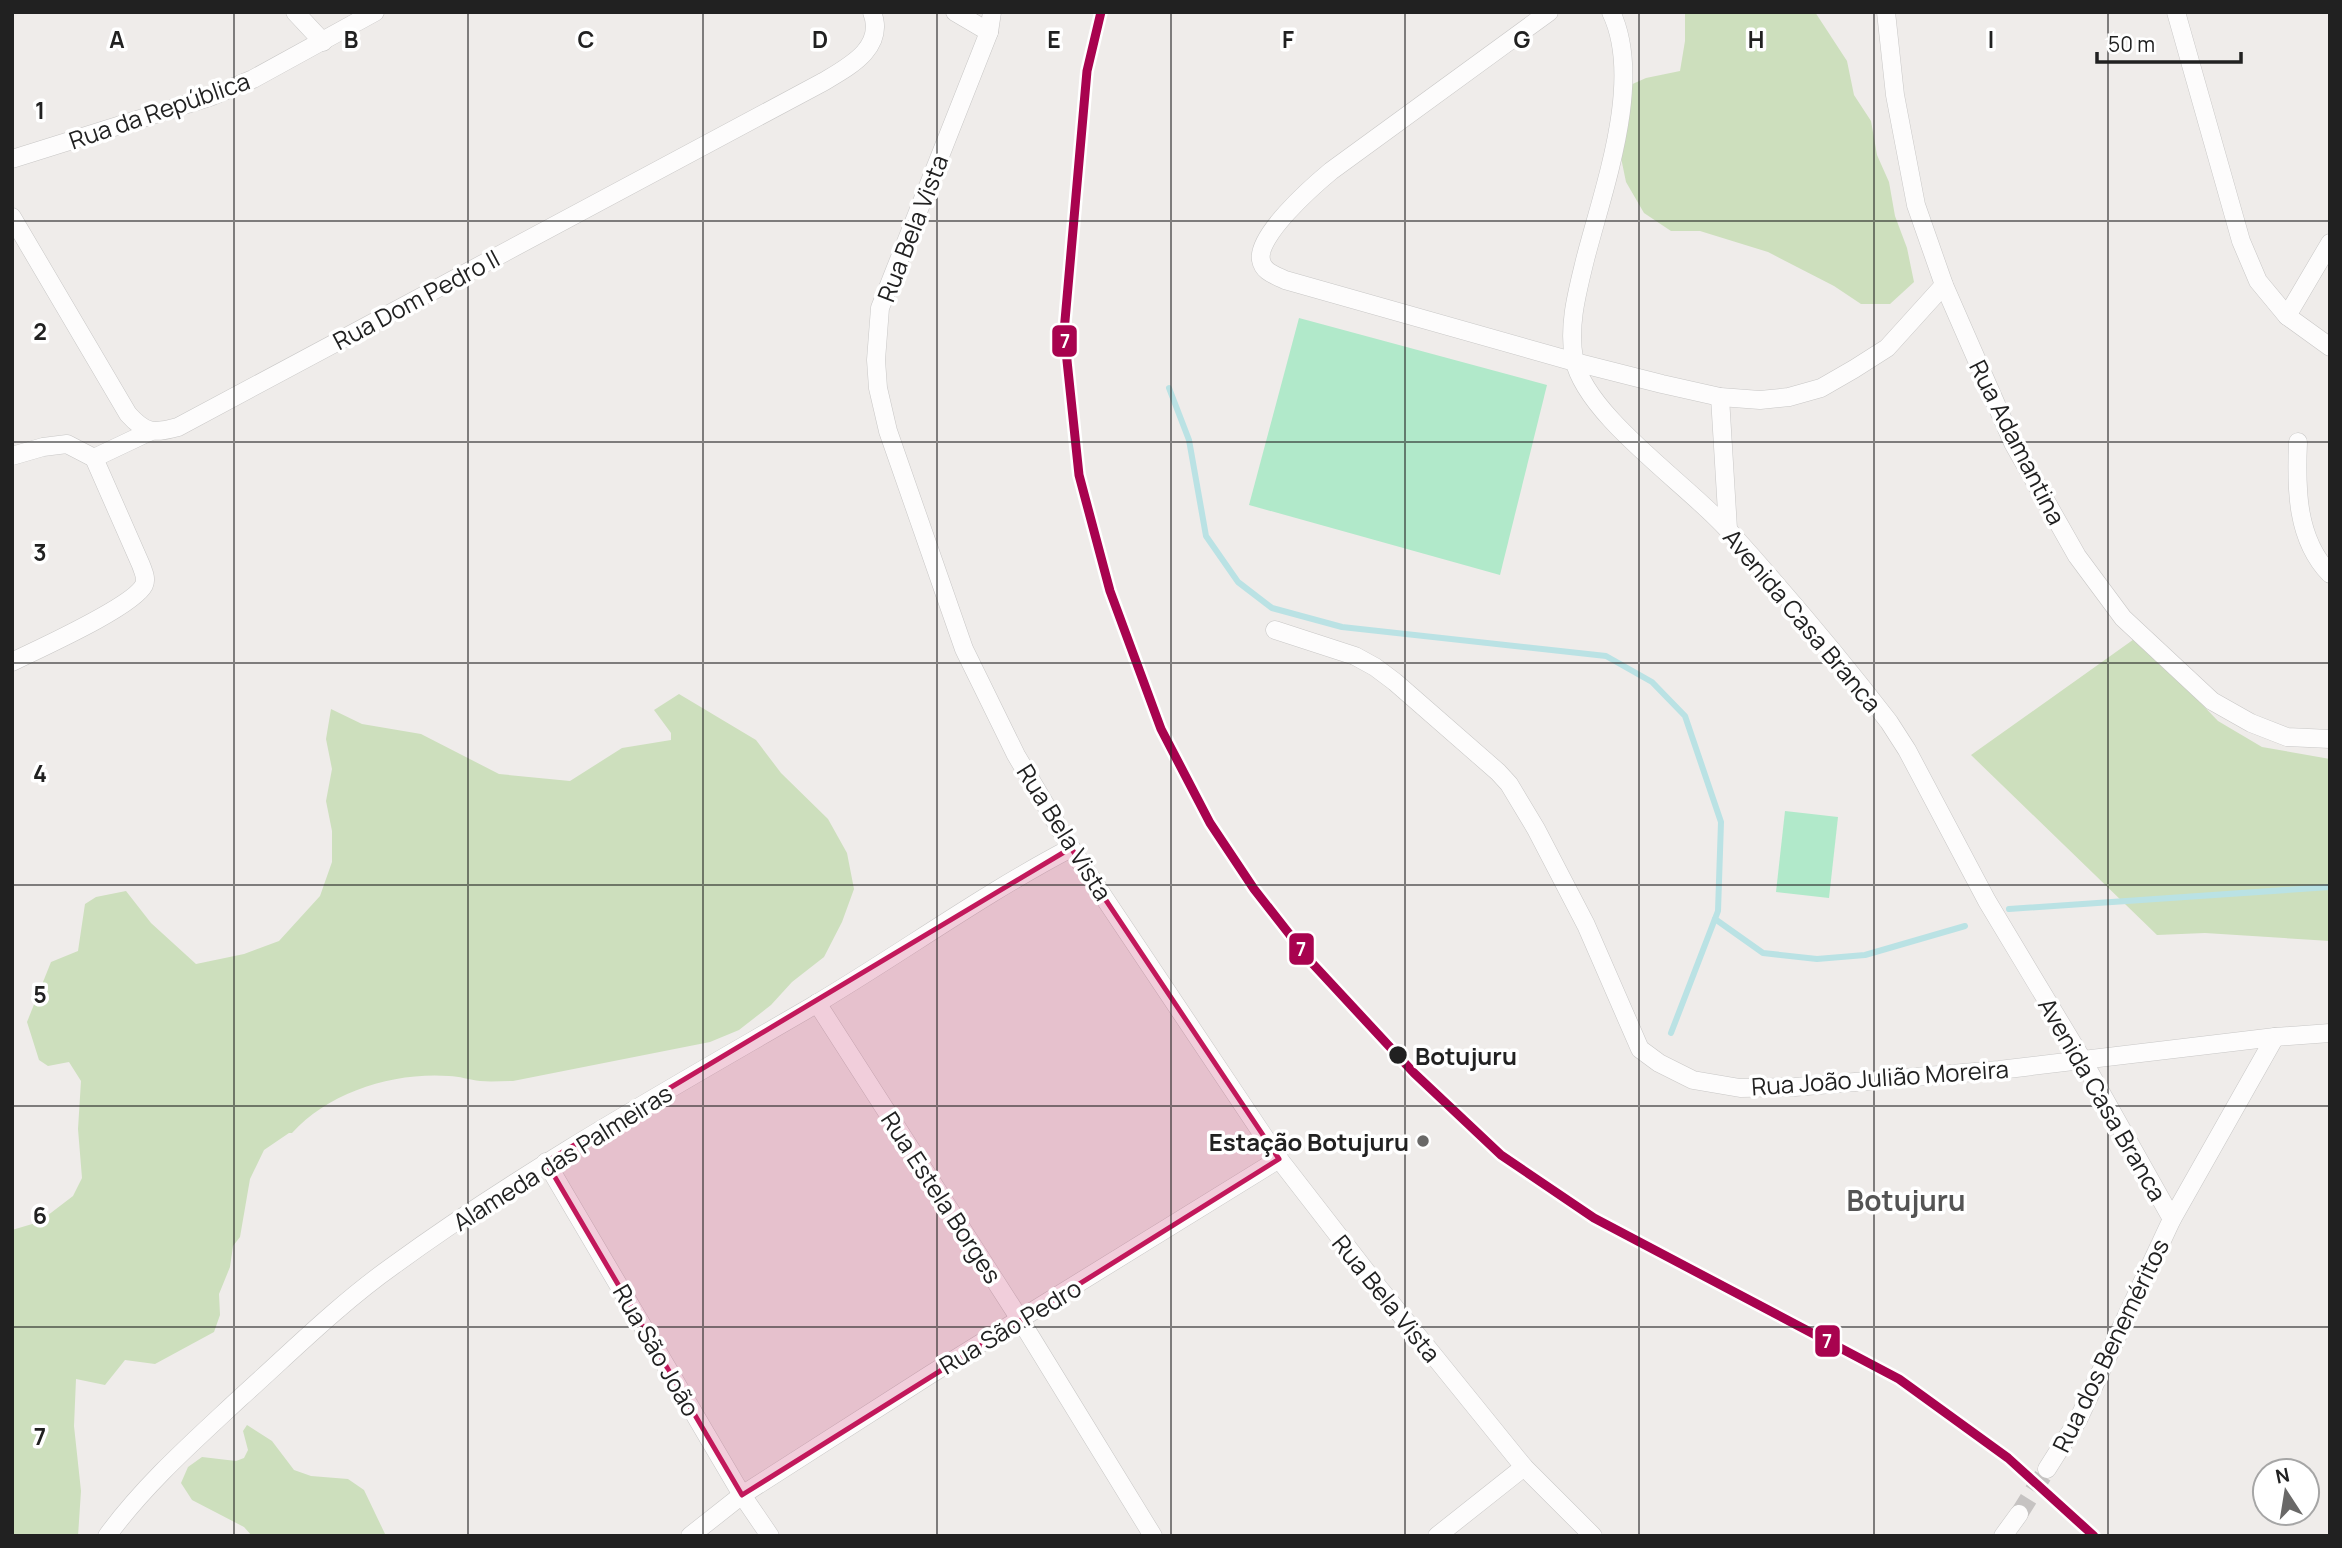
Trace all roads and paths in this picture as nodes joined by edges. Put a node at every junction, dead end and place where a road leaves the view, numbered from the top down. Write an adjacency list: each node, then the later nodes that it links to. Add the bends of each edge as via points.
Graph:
1 (295, 12): 11 (street)
2 (375, 12): 11 (street, Rua da República)
3 (872, 12): 20 (street, Rua Dom Pedro II, via 876,21 872,43 858,61 823,82 178,427)
4 (955, 12): 10 (street)
5 (992, 12): 10 (street, Rua Bela Vista)
6 (1549, 12): 18 (street, via 1307,191 1272,231 1261,249 1261,261 1267,272 1285,280)
7 (1611, 12): 18 (street, Avenida Casa Branca, via 1619,29 1625,69 1620,121 1573,309)
8 (1886, 12): 15 (street, Rua Adamantina, via 1895,95 1916,205)
9 (2176, 12): 16 (street, via 2241,241 2258,281)
10 (989, 32): 29 (street, Rua Bela Vista, via 880,308 878,388 888,431 964,649 1016,755)
11 (323, 42): 12 (street, Rua da República, via 211,97)
12 (12, 159)
13 (12, 217): 20 (street, via 128,414)
14 (2330, 243): 16 (street)
15 (1944, 285): 19 (street, via 1886,348 1821,388 1769,399); 28 (street, Rua Adamantina, via 2013,443 2077,556 2123,618 2212,701 2287,737)
16 (2287, 316): 17 (street)
17 (2330, 346)
18 (1575, 362): 19 (street); 24 (street, Avenida Casa Branca, via 1597,403)
19 (1720, 397): 24 (street)
20 (151, 431): 23 (street)
21 (2298, 442): 25 (street, via 2296,486 2304,530)
22 (12, 457): 23 (street, via 66,444)
23 (94, 458): 27 (street, via 141,565 146,579 143,588)
24 (1728, 529): 33 (street, Avenida Casa Branca, via 1871,699 1908,750 1987,901)
25 (2330, 574)
26 (1275, 630): 33 (street, Rua João Julião Moreira, via 1375,667 1509,784 1580,913 1640,1049 1675,1072 1740,1088 1795,1087)
27 (12, 662)
28 (2330, 739)
29 (1071, 848): 30 (street, Alameda das Palmeiras, via 1017,876); 34 (street, Rua Bela Vista)
30 (817, 1003): 35 (street, Alameda das Palmeiras); 37 (street, Rua Estela Borges)
31 (2330, 1033): 32 (street, Rua João Julião Moreira)
32 (2275, 1037): 33 (street, Rua João Julião Moreira); 36 (street, Rua dos Beneméritos)
33 (2082, 1059): 36 (street, Avenida Casa Branca)
34 (1279, 1159): 37 (street, Rua São Pedro); 38 (street, Rua Bela Vista)
35 (546, 1162): 40 (street, Rua São João); 42 (street, Alameda das Palmeiras, via 392,1266 306,1338 184,1450)
36 (2172, 1219): 39 (street, Rua dos Beneméritos, via 2078,1420)
37 (1021, 1321): 40 (street, Rua São Pedro); 45 (street, Rua Estela Borges)
38 (1524, 1467): 46 (street); 47 (street, Rua Bela Vista)
39 (2047, 1469)
40 (742, 1495): 43 (street, Rua São Pedro); 44 (street, Rua São João)
41 (2019, 1514): 48 (street)
42 (107, 1536)
43 (690, 1536)
44 (770, 1536)
45 (1153, 1536)
46 (1437, 1536)
47 (1593, 1536)
48 (2003, 1536)

